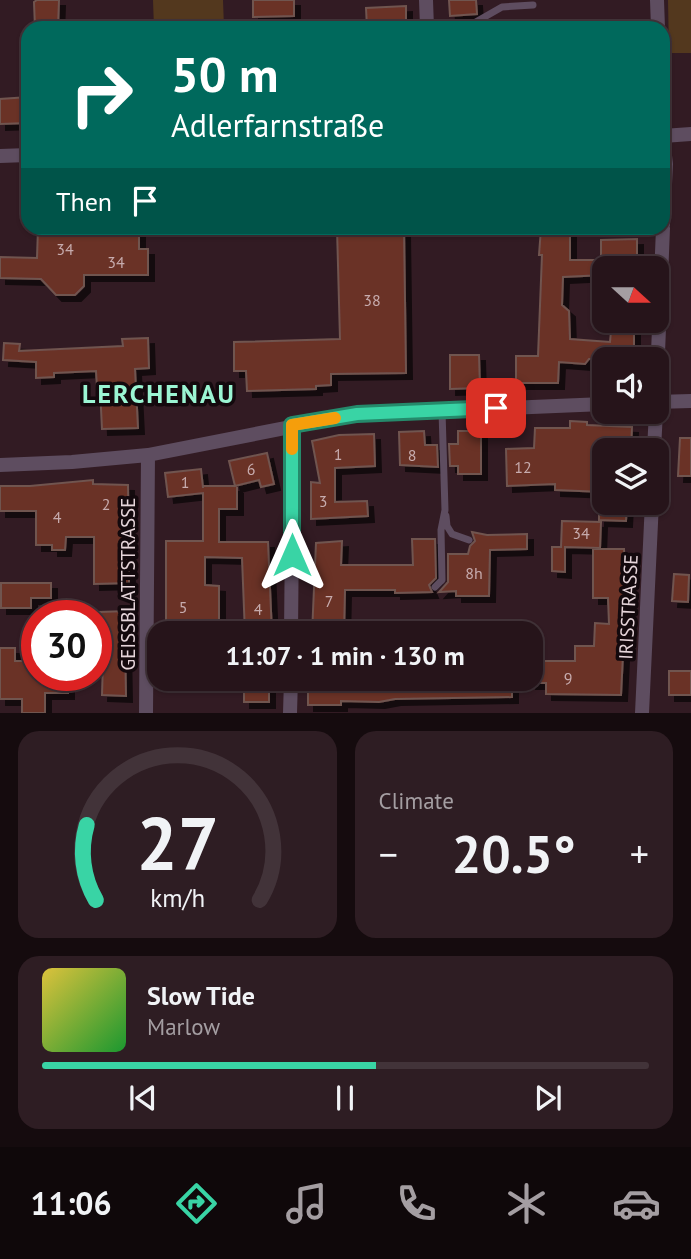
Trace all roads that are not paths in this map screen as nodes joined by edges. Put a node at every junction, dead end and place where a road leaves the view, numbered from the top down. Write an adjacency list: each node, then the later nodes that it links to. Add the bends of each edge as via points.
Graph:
1 (426, 0): 4 (street)
2 (657, 0): 6 (street)
3 (533, 5): 5 (lane, via 502,7)
4 (427, 21)
5 (478, 21)
6 (658, 21)
7 (691, 134): 8 (street)
8 (670, 136)
9 (21, 155): 10 (street)
10 (0, 156)
11 (663, 235): 12 (street)
12 (658, 347)
13 (691, 401): 14 (street)
14 (669, 402)
15 (592, 404): 16 (street)
16 (442, 410): 17 (street, via 357,414); 20 (lane)
17 (292, 425): 18 (street); 24 (street)
18 (148, 455): 19 (street); 26 (street, GEISSBLATTSTRASSE)
19 (0, 466)
20 (445, 510): 22 (lane, via 449,531); 23 (lane, via 442,580)
21 (651, 515): 28 (street, IRISSTRASSE)
22 (469, 540)
23 (435, 587)
24 (291, 621)
25 (290, 691): 27 (street)
26 (146, 713)
27 (290, 713)
28 (642, 713)

